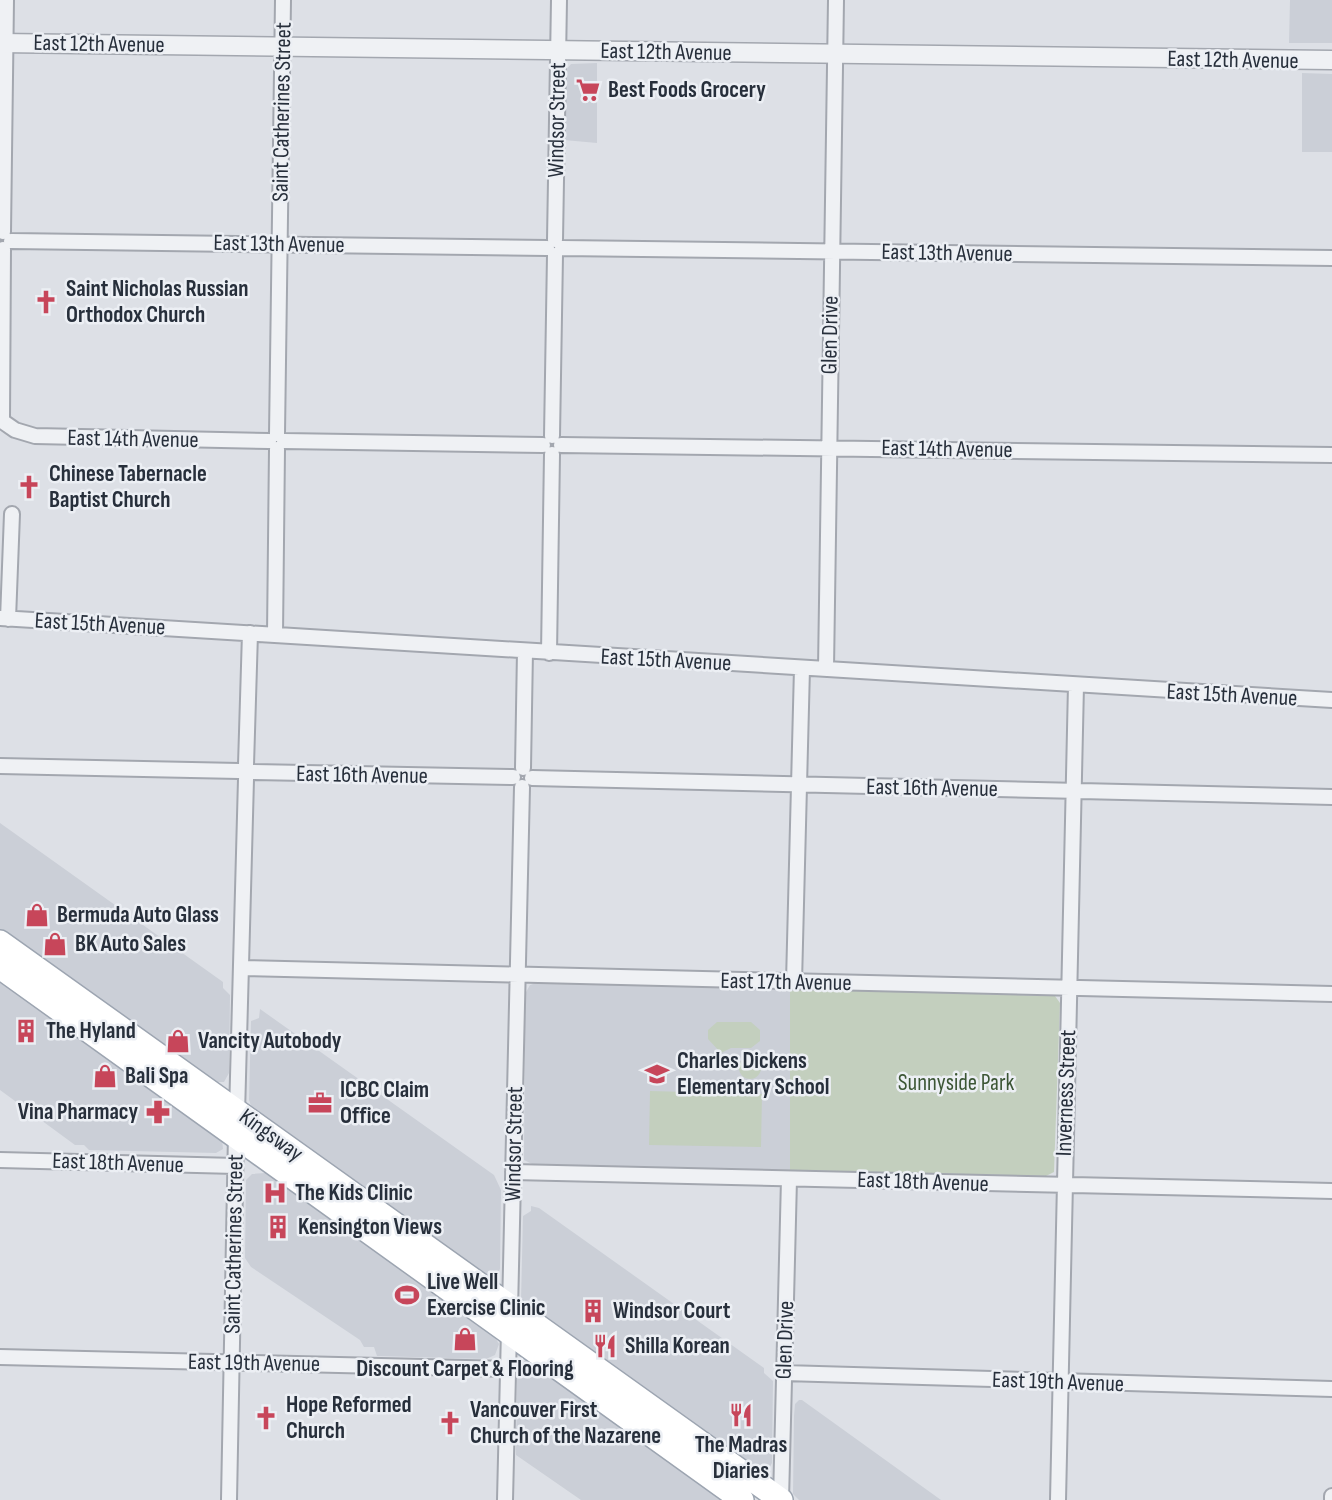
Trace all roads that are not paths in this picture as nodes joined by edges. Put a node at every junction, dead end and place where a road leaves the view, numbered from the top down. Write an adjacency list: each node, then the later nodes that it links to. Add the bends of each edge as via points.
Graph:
1 (6, 0): 5 (street)
2 (283, 0): 6 (street, Saint Catherines Street)
3 (559, 0): 7 (street, Windsor Street)
4 (836, 0): 8 (street, Glen Drive)
5 (3, 43): 6 (street, East 12th Avenue); 10 (street)
6 (283, 47): 7 (street, East 12th Avenue); 11 (street, Saint Catherines Street)
7 (558, 51): 8 (street, East 12th Avenue); 12 (street, Windsor Street)
8 (835, 54): 9 (street, East 12th Avenue); 13 (street, Glen Drive)
9 (1332, 60)
10 (3, 241): 11 (street, East 13th Avenue); 15 (street)
11 (279, 244): 12 (street, East 13th Avenue); 16 (street, Saint Catherines Street)
12 (555, 248): 13 (street, East 13th Avenue); 17 (street, Windsor Street)
13 (831, 251): 14 (street, East 13th Avenue); 18 (street, Glen Drive)
14 (1332, 258)
15 (1, 421): 16 (street, East 14th Avenue, via 35,436)
16 (277, 441): 17 (street, East 14th Avenue); 23 (street, Saint Catherines Street)
17 (552, 445): 18 (street, East 14th Avenue); 25 (street, Windsor Street)
18 (828, 448): 19 (street, East 14th Avenue); 27 (street, Glen Drive)
19 (1332, 454)
20 (12, 514): 21 (street)
21 (4, 619): 22 (street, East 15th Avenue)
22 (250, 633): 23 (street, East 15th Avenue); 31 (street, Saint Catherines Street)
23 (275, 635): 24 (street, East 15th Avenue)
24 (525, 651): 25 (street, East 15th Avenue); 32 (street, Windsor Street)
25 (549, 653): 26 (street, East 15th Avenue)
26 (802, 668): 27 (street, East 15th Avenue); 33 (street)
27 (826, 669): 28 (street, East 15th Avenue)
28 (1076, 685): 29 (street, East 15th Avenue); 34 (street, Inverness Street)
29 (1332, 700)
30 (0, 766): 31 (street, East 16th Avenue)
31 (246, 771): 32 (street, East 16th Avenue); 38 (street, Saint Catherines Street)
32 (523, 778): 33 (street, East 16th Avenue); 39 (street, Windsor Street)
33 (798, 785): 34 (street, East 16th Avenue); 40 (street)
34 (1074, 790): 35 (street, East 16th Avenue); 41 (street, Inverness Street)
35 (1332, 797)
36 (0, 942): 43 (main road, Kingsway)
37 (0, 967): 44 (main road, Kingsway)
38 (241, 968): 39 (street, East 17th Avenue); 43 (street, Saint Catherines Street)
39 (518, 976): 40 (street, East 17th Avenue); 47 (street, Windsor Street)
40 (794, 982): 41 (street, East 17th Avenue)
41 (1069, 988): 42 (street, East 17th Avenue); 49 (street, Inverness Street)
42 (1332, 994)
43 (237, 1110): 44 (street, Saint Catherines Street); 51 (main road, Kingsway)
44 (236, 1136): 46 (street, Saint Catherines Street); 52 (main road, Kingsway)
45 (0, 1160): 46 (street, East 18th Avenue)
46 (236, 1166): 54 (street, Saint Catherines Street)
47 (513, 1172): 48 (street, East 18th Avenue); 51 (street, Windsor Street)
48 (789, 1179): 49 (street, East 18th Avenue); 56 (street, Glen Drive)
49 (1064, 1185): 50 (street, East 18th Avenue); 57 (street, Inverness Street)
50 (1332, 1191)
51 (510, 1307): 52 (street, Windsor Street); 62 (main road, Kingsway)
52 (509, 1333): 55 (street, Windsor Street); 61 (main road, Kingsway)
53 (0, 1357): 54 (street, East 19th Avenue)
54 (232, 1363): 55 (street, East 19th Avenue); 59 (street, Saint Catherines Street)
55 (508, 1369): 60 (street, Windsor Street)
56 (784, 1373): 57 (street, East 19th Avenue); 62 (street, Glen Drive)
57 (1060, 1382): 58 (street, East 19th Avenue); 63 (street, Inverness Street)
58 (1332, 1389)
59 (229, 1500)
60 (505, 1500)
61 (742, 1500)
62 (781, 1500)
63 (1058, 1500)

